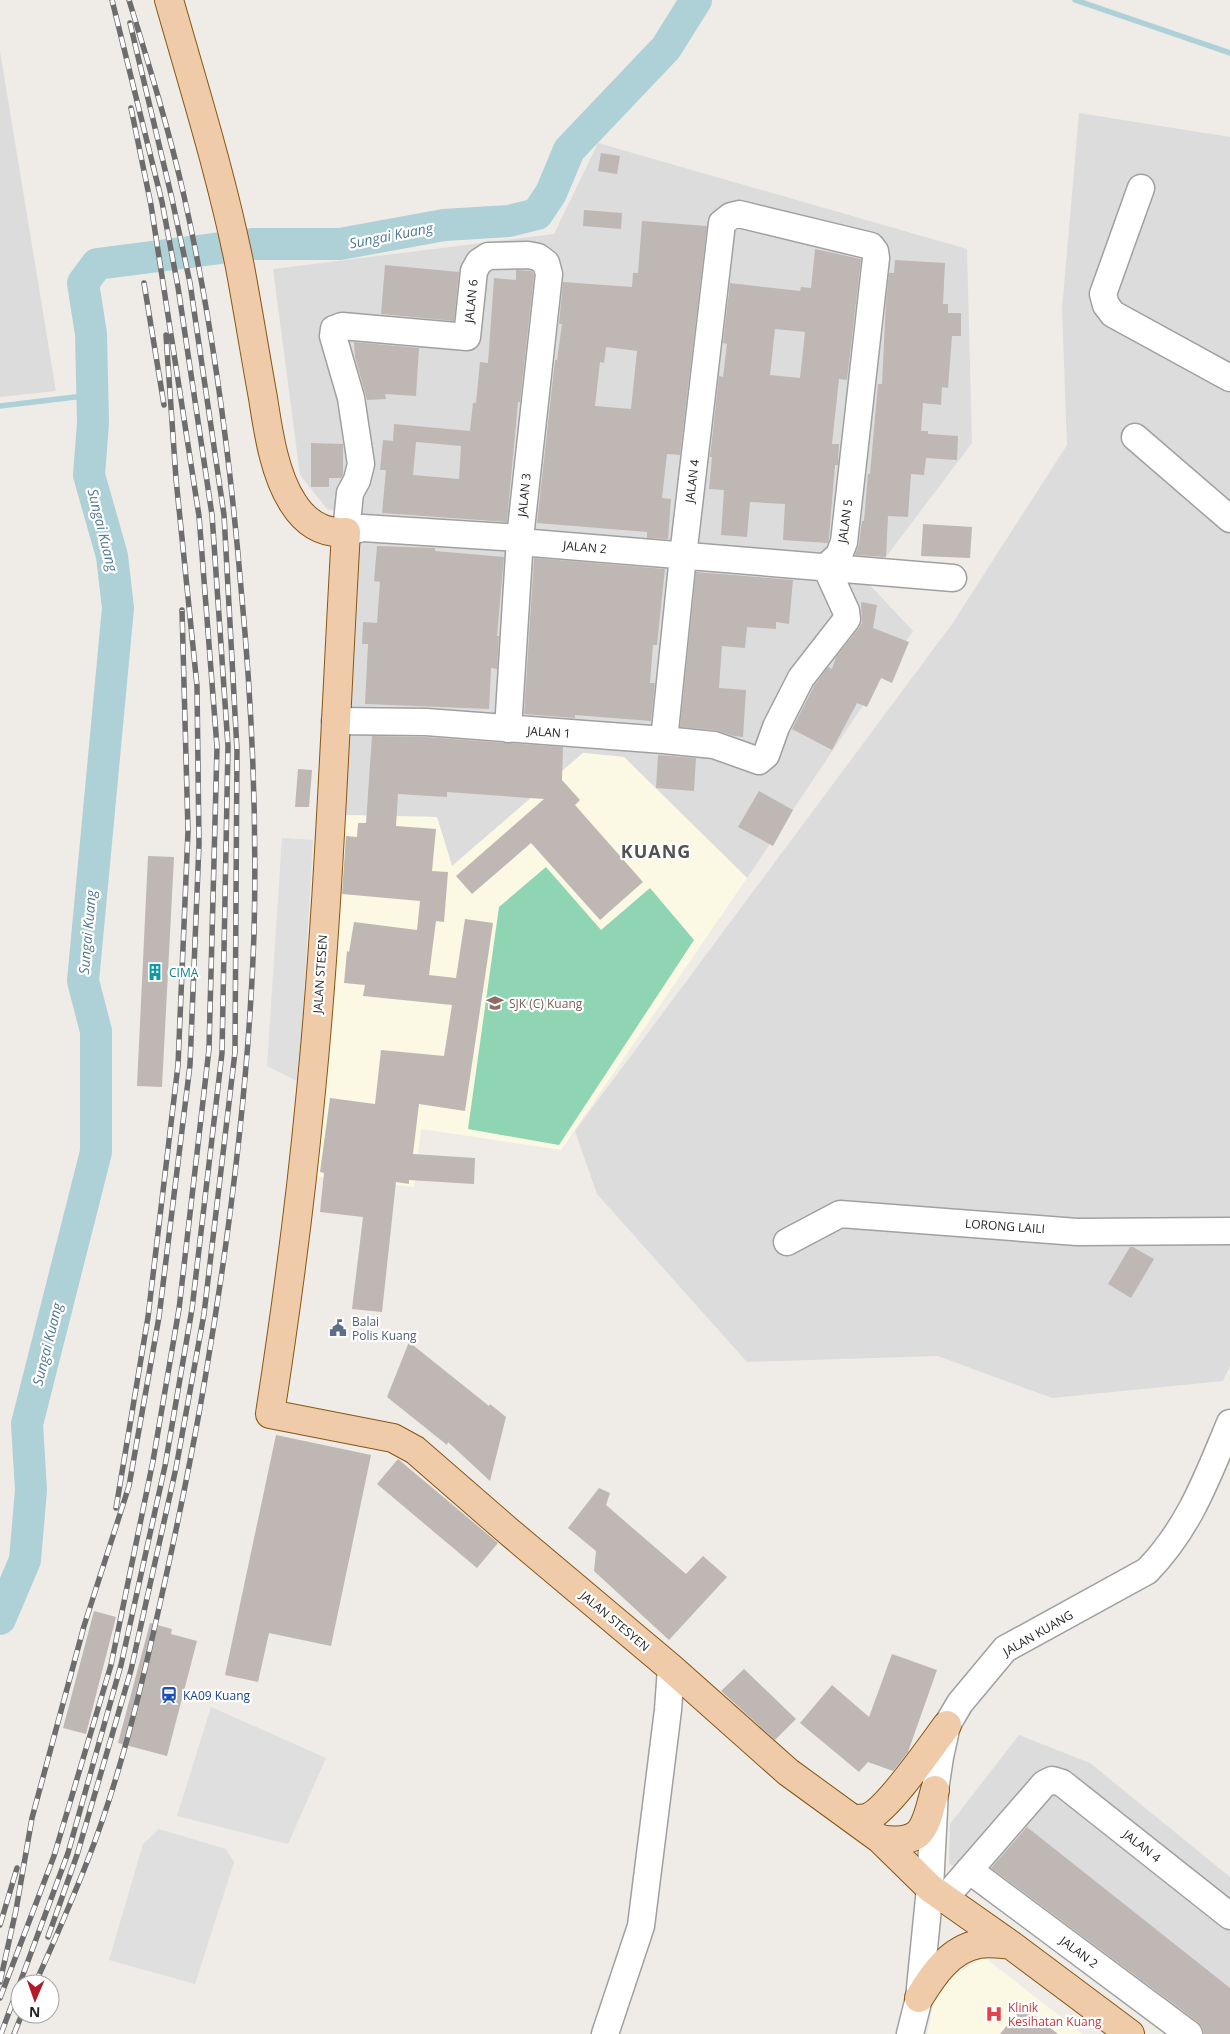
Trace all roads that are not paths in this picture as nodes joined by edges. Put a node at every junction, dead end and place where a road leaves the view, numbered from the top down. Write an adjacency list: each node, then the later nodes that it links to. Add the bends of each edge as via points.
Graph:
1 (169, 0): 8 (main road, via 225,200 270,440 282,480 293,503 311,523 326,532)
2 (1141, 188): 5 (street, via 1103,294 1106,305 1113,314)
3 (871, 246): 10 (street, JALAN 4, via 739,214 722,224); 11 (street, JALAN 5, via 876,258 844,542 839,555)
4 (546, 263): 8 (street, JALAN 6, via 528,255 488,256 479,262 474,271 467,337 342,326 334,329 333,336 351,398 361,464 350,493); 9 (street, JALAN 3, via 548,274)
5 (1230, 378)
6 (1135, 437): 7 (street)
7 (1230, 519)
8 (346, 532): 9 (street, JALAN 2, via 363,528); 13 (main road, JALAN STESEN)
9 (520, 538): 10 (street, JALAN 2, via 532,543); 14 (street, JALAN 3)
10 (683, 556): 11 (street, JALAN 2); 15 (street, JALAN 4)
11 (826, 567): 12 (street, JALAN 2); 15 (street, JALAN 1, via 847,619 801,678 766,755 759,761 714,745)
12 (953, 578)
13 (335, 721): 14 (street, JALAN 1, via 426,722); 18 (main road, JALAN STESEN, via 321,977 310,1102)
14 (508, 729): 15 (street, JALAN 1)
15 (664, 740)
16 (1230, 1231): 17 (street, LORONG LAILI, via 1077,1232 840,1214)
17 (787, 1242)
18 (270, 1414): 21 (main road, JALAN STESYEN, via 393,1438 415,1450)
19 (1230, 1423): 20 (street, JALAN KUANG)
20 (1224, 1457): 22 (street, JALAN KUANG, via 1187,1520 1147,1571 1005,1649 960,1703)
21 (670, 1668): 24 (main road, JALAN STESYEN, via 788,1772); 31 (street, via 668,1710 641,1926)
22 (947, 1725): 23 (street, JALAN KUANG); 24 (main road, via 878,1811 868,1817)
23 (935, 1790): 25 (main road, via 924,1828 905,1841); 27 (street, JALAN KUANG)
24 (853, 1819): 25 (main road, JALAN STESYEN)
25 (880, 1839): 27 (main road, JALAN STESYEN)
26 (969, 1870): 27 (street); 28 (street, JALAN 4, via 1044,1784 1052,1780 1062,1784); 34 (street, JALAN 2)
27 (938, 1893): 29 (main road, JALAN STESYEN); 30 (street, JALAN KUANG)
28 (1230, 1916)
29 (1011, 1945): 30 (main road, via 979,1944 958,1953 939,1968); 33 (main road, JALAN STESYEN)
30 (919, 1998): 32 (street, JALAN KUANG)
31 (605, 2034)
32 (910, 2034)
33 (1130, 2034)
34 (1189, 2034)

